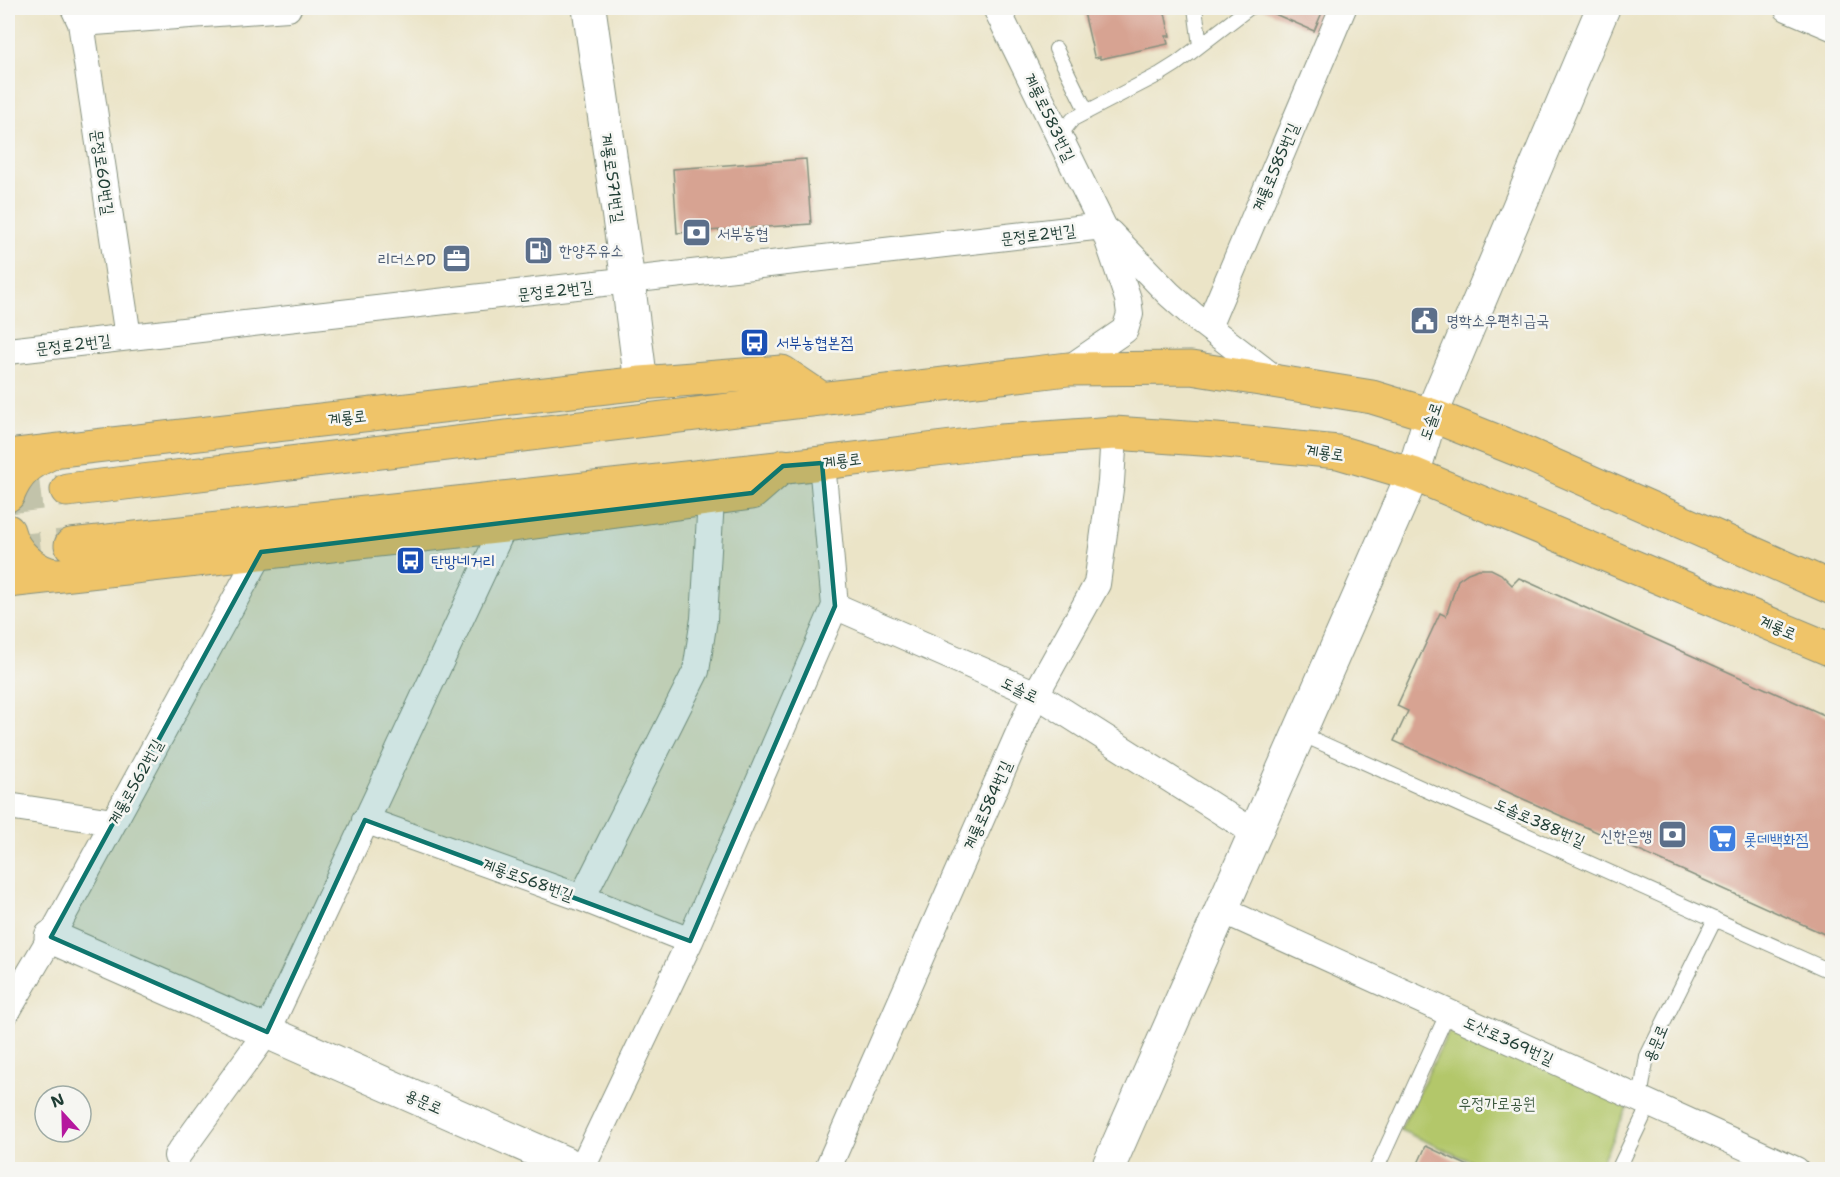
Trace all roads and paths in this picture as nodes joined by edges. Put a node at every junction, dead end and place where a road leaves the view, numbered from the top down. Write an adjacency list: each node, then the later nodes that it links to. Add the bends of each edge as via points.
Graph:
1 (288, 8): 9 (street)
2 (589, 8): 16 (street, 계룡로571번길)
3 (996, 8): 14 (street, 계룡로583번길)
4 (1195, 8): 11 (lane)
5 (1249, 8): 11 (lane)
6 (1343, 8): 17 (street, 계룡로585번길)
7 (1603, 8): 24 (street, 도솔로)
8 (1787, 8): 10 (street)
9 (78, 15): 18 (street, 문정로60번길)
10 (1833, 27)
11 (1200, 45): 13 (lane, via 1160,74)
12 (1056, 49): 13 (lane)
13 (1087, 112): 14 (lane, via 1073,119)
14 (1059, 136): 15 (street, 계룡로583번길)
15 (1103, 226): 16 (street, 문정로2번길); 17 (street, 계룡로583번길, via 1169,294); 20 (street, 계룡로583번길, via 1130,314 1125,330)
16 (628, 281): 18 (street, 문정로2번길); 22 (street, 계룡로571번길)
17 (1208, 327): 21 (street, 계룡로583번길)
18 (128, 337): 19 (street, 문정로2번길)
19 (8, 351)
20 (1068, 369): 21 (main road, via 1191,368); 23 (main road)
21 (1278, 381): 24 (main road, via 1372,397)
22 (640, 384): 23 (main road, 계룡로, via 782,372); 26 (main road, 계룡로)
23 (822, 399): 31 (main road)
24 (1431, 414): 30 (street, 도솔로); 39 (main road)
25 (1114, 433): 28 (main road, 계룡로, via 1001,441); 30 (main road, 계룡로, via 1338,452); 42 (street, 계룡로584번길, via 1097,584)
26 (64, 449): 27 (main road, 계룡로); 32 (main road, via 29,464 15,479)
27 (8, 456)
28 (822, 463): 29 (main road, 계룡로); 40 (street)
29 (783, 466): 33 (main road, 계룡로, via 752,493); 37 (main road, 계룡로)
30 (1413, 474): 41 (main road, 계룡로); 43 (street, 도솔로)
31 (67, 490)
32 (8, 495)
33 (711, 499): 34 (main road, 계룡로); 48 (street, via 704,619 696,672)
34 (504, 526): 36 (main road, 계룡로); 45 (street)
35 (8, 531): 37 (main road, via 20,555 36,568 55,575)
36 (261, 552): 37 (main road, 계룡로); 46 (street, 계룡로562번길)
37 (73, 559): 38 (main road, 계룡로)
38 (8, 581)
39 (1833, 588)
40 (835, 606): 42 (street, 도솔로); 52 (street)
41 (1833, 650)
42 (1036, 694): 47 (street, 도솔로); 60 (street, 계룡로584번길)
43 (1299, 733): 47 (street, 도솔로); 50 (lane, 도솔로388번길)
44 (8, 806): 46 (street)
45 (365, 820): 48 (street, 계룡로568번길); 56 (street)
46 (113, 822): 51 (street, 계룡로562번길)
47 (1255, 832): 49 (street, 도솔로)
48 (582, 898): 52 (street, 계룡로568번길)
49 (1222, 910): 55 (street, 도산로369번길); 61 (street, 도솔로)
50 (1715, 919): 53 (lane, 도솔로388번길); 57 (lane, 용문로, via 1647,1056)
51 (51, 937): 54 (street, 계룡로562번길); 56 (street, 용문로)
52 (690, 941): 59 (street)
53 (1833, 972)
54 (8, 1010)
55 (1448, 1012): 57 (street, 도산로369번길); 62 (lane)
56 (267, 1032): 58 (street); 59 (street, 용문로)
57 (1640, 1099): 63 (lane, 용문로, via 1646,1111); 64 (street, 도산로369번길)
58 (177, 1156)
59 (581, 1169)
60 (827, 1170)
61 (1107, 1170)
62 (1376, 1170)
63 (1618, 1170)
64 (1796, 1170)

